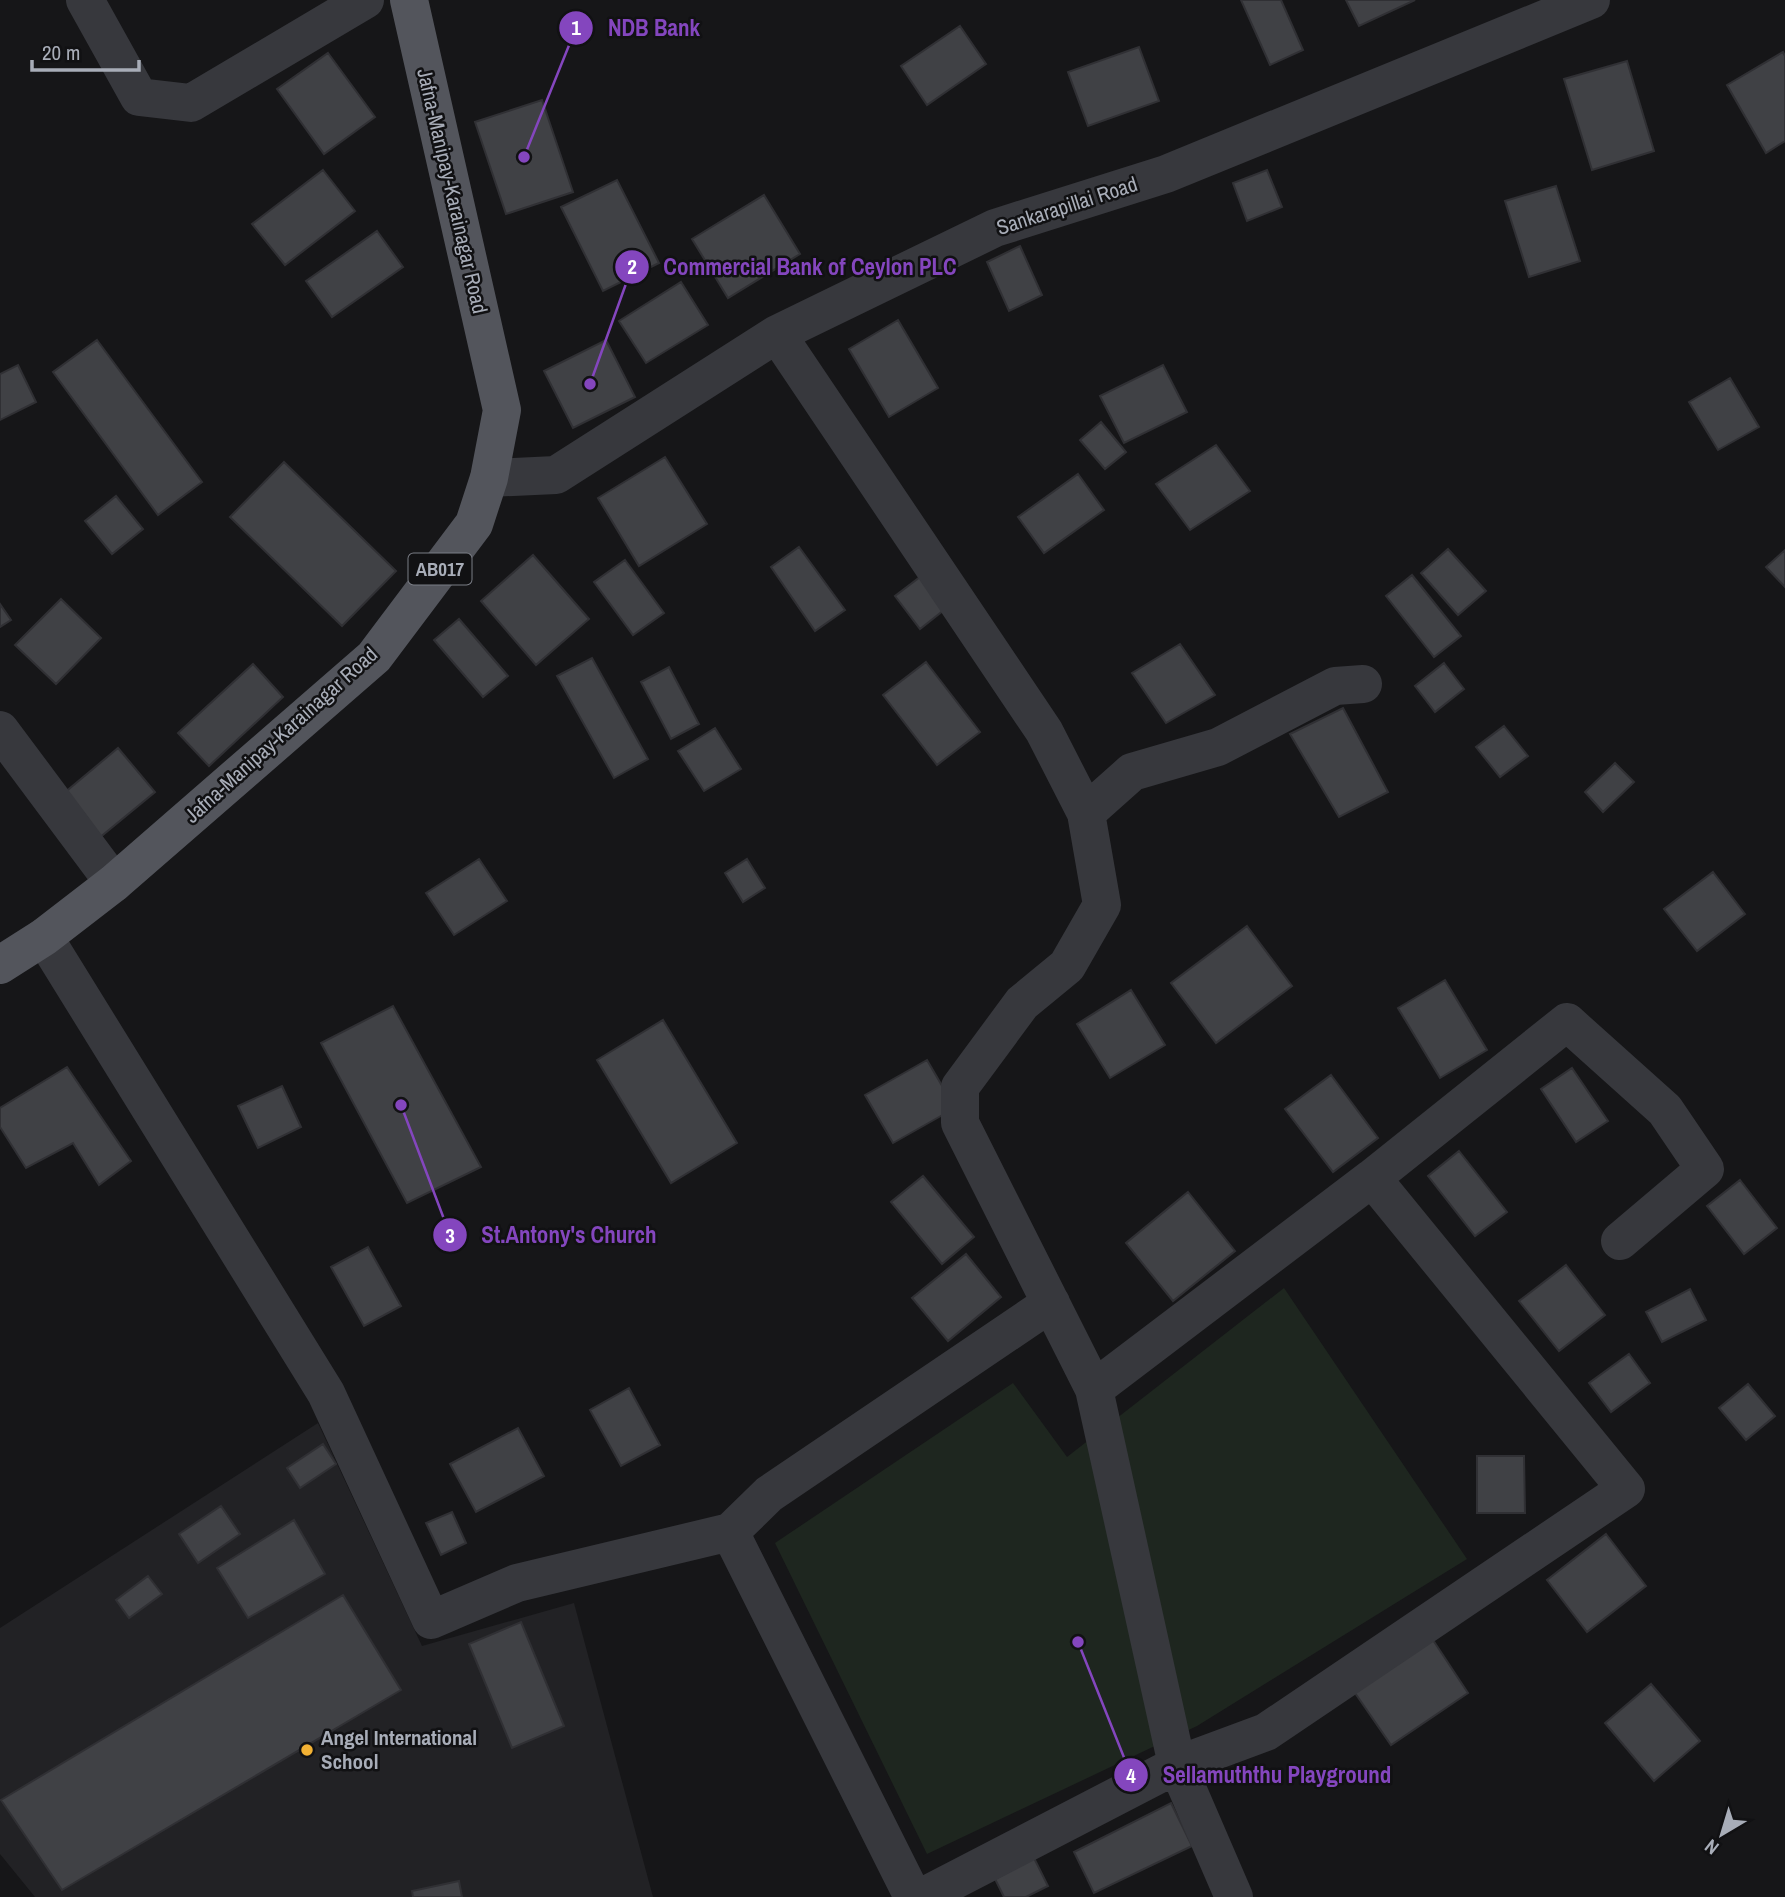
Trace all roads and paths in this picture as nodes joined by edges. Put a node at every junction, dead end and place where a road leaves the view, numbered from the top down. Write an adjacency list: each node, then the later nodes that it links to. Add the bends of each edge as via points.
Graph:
1 (85, 0): 2 (street, via 139,97 191,103)
2 (365, 0)
3 (409, 0): 6 (main road, Jafna-Manipay-Karainagar Road / AB017, via 502,410)
4 (1591, 0): 5 (street, Sankarapillai Road, via 1166,174 996,228)
5 (778, 334): 6 (street, Sankarapillai Road, via 556,475); 9 (street, via 1044,731)
6 (489, 478): 10 (main road, Jafna-Manipay-Karainagar Road / AB017, via 474,524 374,657)
7 (1363, 684): 9 (street, via 1335,686 1218,747 1132,772)
8 (0, 730): 10 (street)
9 (1086, 813): 15 (street, via 1102,905 1067,966 1023,1003 960,1087 960,1123)
10 (114, 883): 11 (main road, Jafna-Manipay-Karainagar Road / AB017)
11 (44, 937): 12 (main road, Jafna-Manipay-Karainagar Road / AB017); 17 (street, via 326,1393 431,1620 517,1583)
12 (0, 965)
13 (1372, 1178): 14 (street, via 1567,1021 1665,1111 1705,1169); 16 (street); 18 (street, via 1626,1489 1266,1732)
14 (1620, 1241)
15 (1051, 1303): 16 (street); 17 (street, via 769,1494)
16 (1094, 1389): 18 (street)
17 (730, 1532): 19 (street)
18 (1177, 1765): 20 (street); 21 (street)
19 (913, 1897)
20 (922, 1897)
21 (1234, 1897)

